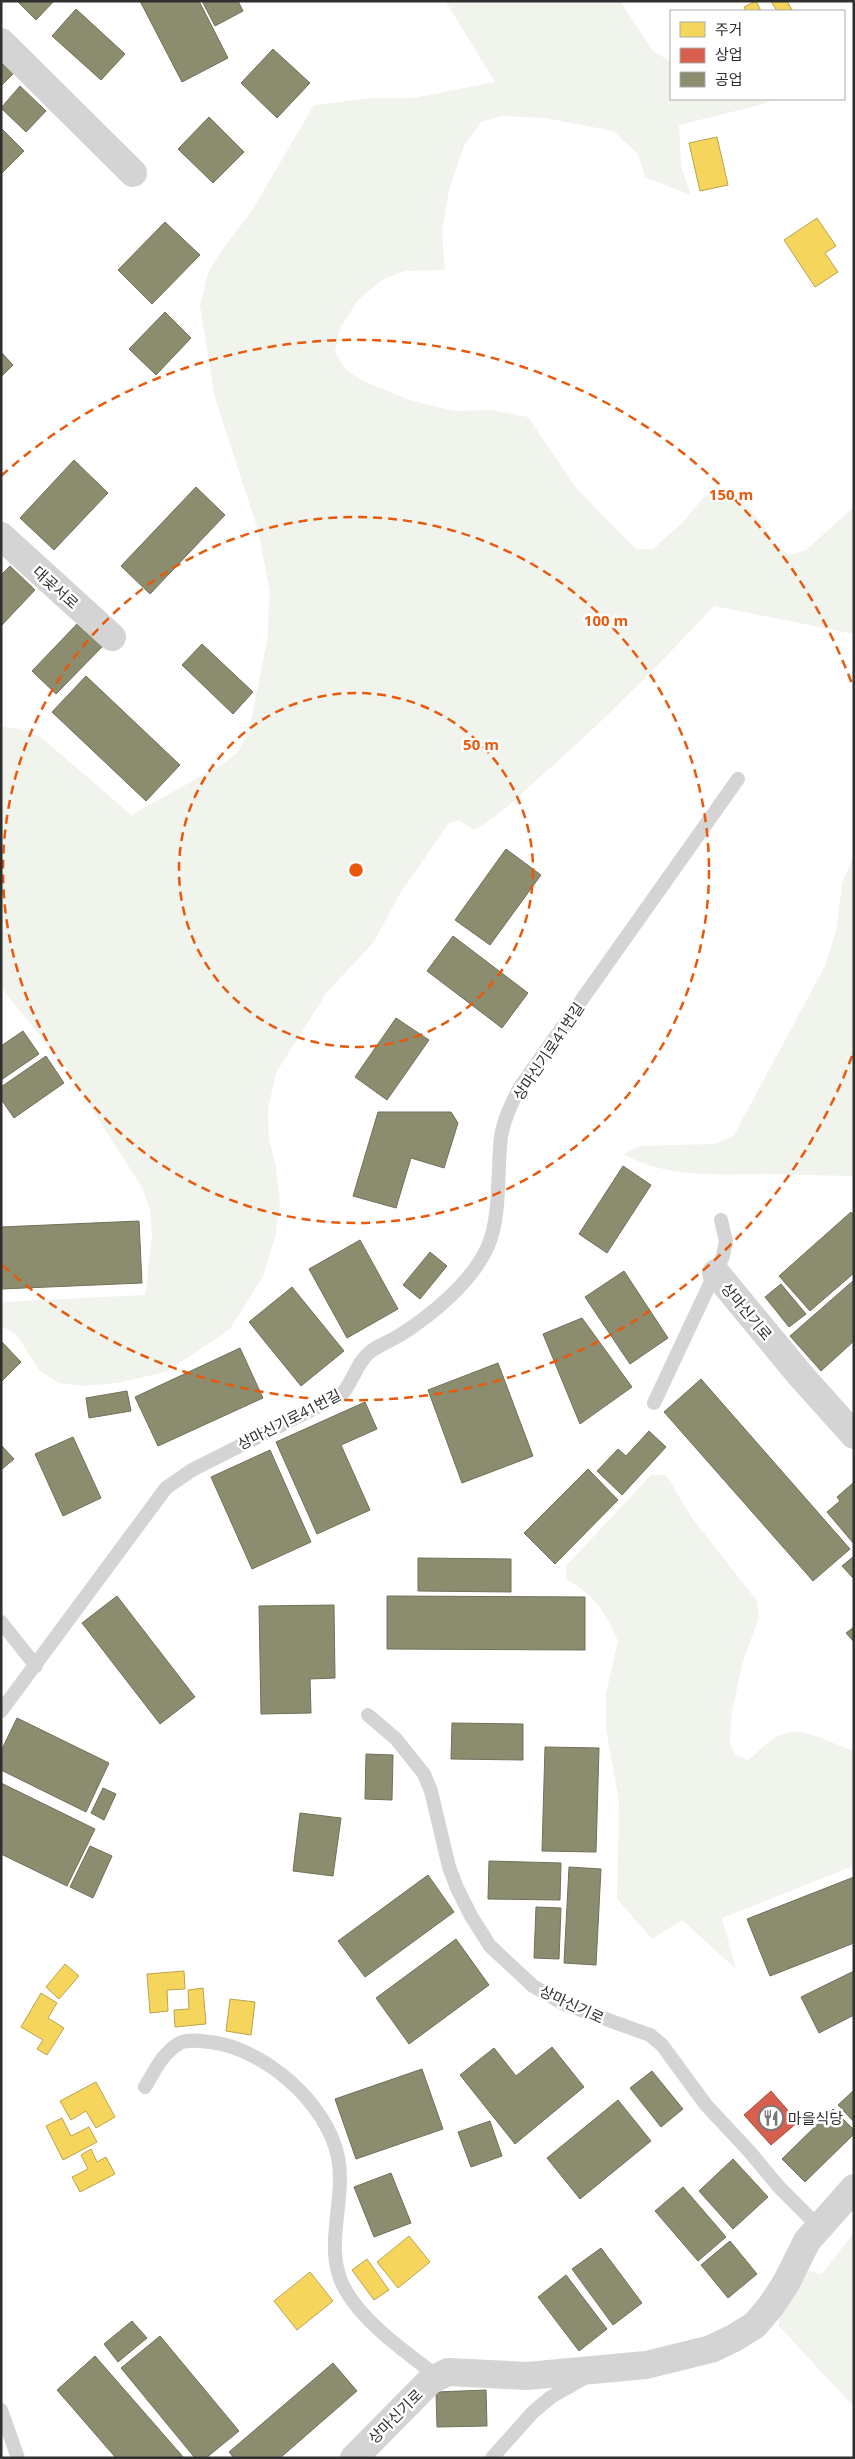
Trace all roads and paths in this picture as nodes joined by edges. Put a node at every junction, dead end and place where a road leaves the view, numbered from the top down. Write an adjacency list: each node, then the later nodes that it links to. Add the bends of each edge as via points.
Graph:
1 (1, 42): 2 (street)
2 (133, 173)
3 (1, 536): 4 (street, 대곶서로)
4 (112, 637)
5 (738, 779): 11 (lane, 상마신기로41번길, via 520,1087 501,1136 493,1222 488,1246 478,1263 435,1311 370,1352 340,1395 171,1483)
6 (720, 1220): 7 (lane, via 726,1241)
7 (716, 1273): 8 (lane, 상마신기로); 9 (street, 상마신기로, via 800,1376)
8 (654, 1403)
9 (854, 1435)
10 (1, 1622): 11 (lane)
11 (36, 1666): 12 (lane, 상마신기로41번길)
12 (1, 1711)
13 (368, 1715): 16 (lane, 상마신기로, via 396,1740 424,1774 457,1888 490,1946 533,1986 564,2004 650,2035 662,2045 706,2105)
14 (145, 2087): 18 (lane, 상마신기로, via 169,2050 182,2042 198,2041 219,2043 251,2054 284,2077 307,2099 332,2140 338,2158 334,2251 346,2291 377,2326)
15 (854, 2188): 16 (street)
16 (818, 2226): 17 (street, via 771,2306 741,2334 710,2349 682,2357)
17 (599, 2369): 18 (street, via 527,2376 476,2375 457,2371); 22 (lane, via 551,2396 513,2432)
18 (437, 2376): 21 (street, 상마신기로)
19 (1, 2410): 20 (lane)
20 (18, 2458)
21 (354, 2458)
22 (492, 2458)

